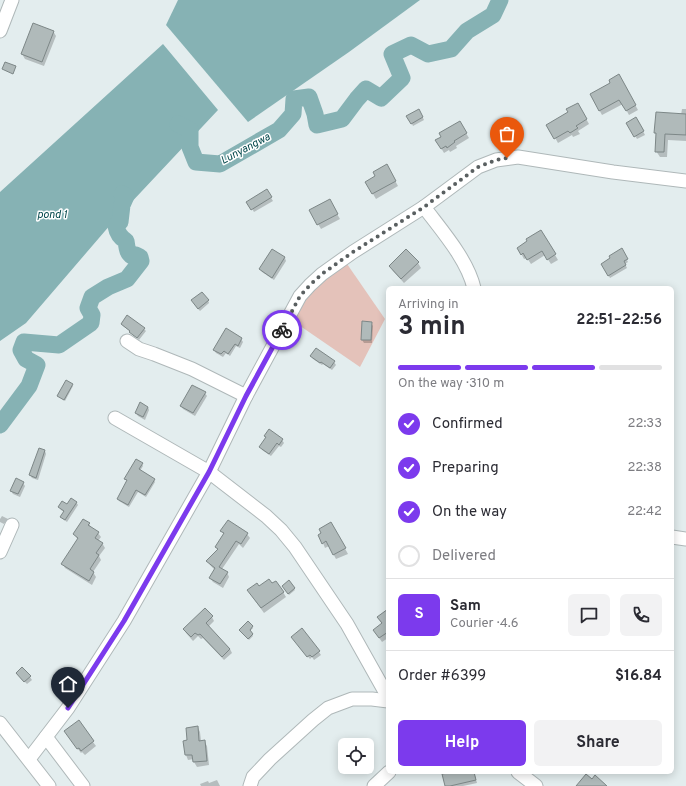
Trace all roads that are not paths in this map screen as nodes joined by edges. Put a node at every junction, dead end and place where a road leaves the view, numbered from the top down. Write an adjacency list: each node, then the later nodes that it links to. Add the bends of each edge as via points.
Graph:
1 (12, 0): 2 (street)
2 (0, 31)
3 (686, 181): 4 (street, via 518,157 496,160 478,167)
4 (424, 207): 5 (street, via 461,257); 7 (street, via 353,252 310,285 300,296)
5 (474, 286)
6 (127, 341): 7 (street, via 139,349 192,369)
7 (246, 396): 9 (street)
8 (115, 418): 9 (street)
9 (209, 472): 14 (street, via 282,530 347,624); 17 (street, via 124,621 68,708)
10 (12, 525): 13 (street)
11 (674, 537): 12 (street)
12 (686, 539)
13 (0, 552)
14 (386, 693)
15 (386, 701): 23 (street, via 352,699 328,708 270,759 253,777)
16 (0, 724): 18 (street)
17 (46, 737): 18 (street); 22 (street)
18 (29, 759): 21 (street)
19 (387, 774): 24 (street)
20 (521, 774): 25 (street)
21 (50, 786)
22 (83, 786)
23 (250, 786)
24 (374, 786)
25 (536, 786)

